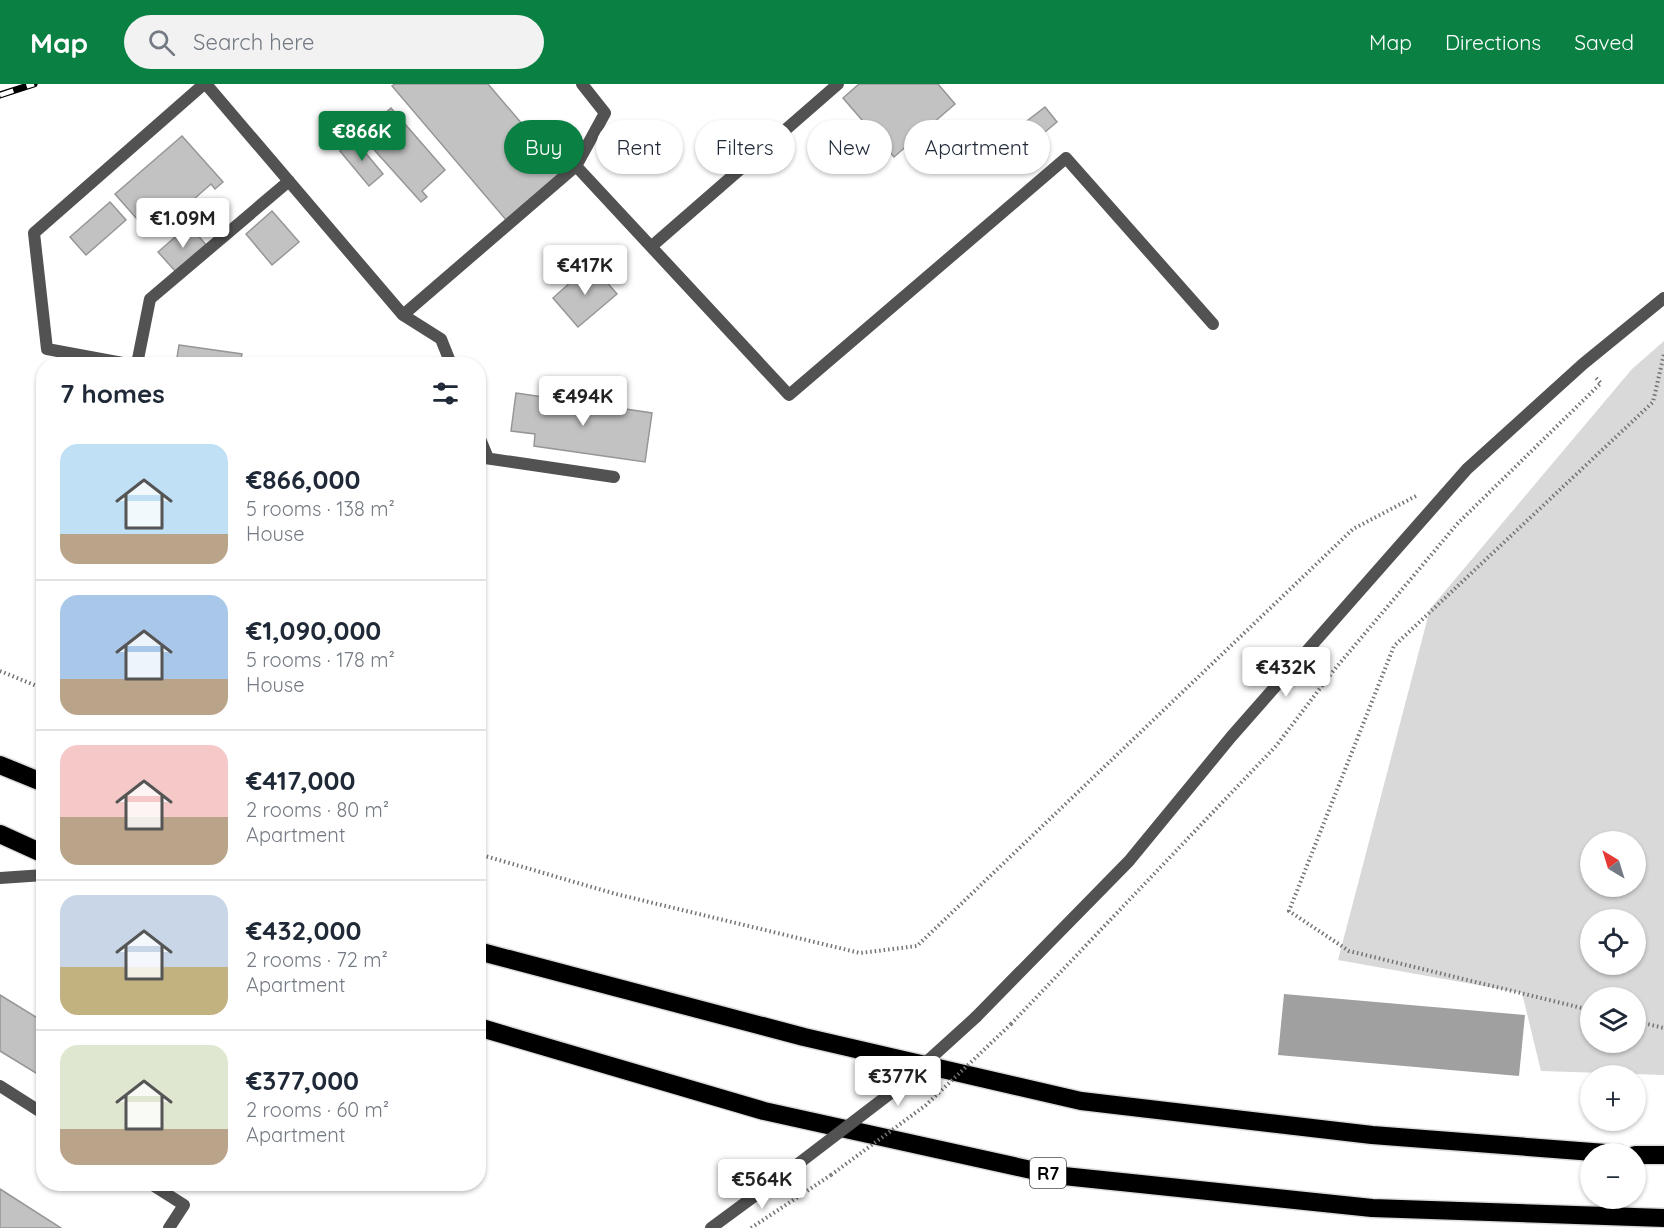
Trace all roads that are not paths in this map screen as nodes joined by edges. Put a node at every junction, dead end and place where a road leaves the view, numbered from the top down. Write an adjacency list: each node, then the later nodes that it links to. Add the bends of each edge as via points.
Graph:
1 (205, 84): 7 (street); 12 (street, via 34,233 47,349)
2 (582, 84): 4 (street, via 605,113)
3 (838, 84): 8 (street)
4 (584, 151)
5 (567, 174): 10 (street)
6 (584, 174): 8 (street)
7 (289, 181): 10 (street); 13 (street, via 150,299)
8 (652, 246): 11 (street, via 789,395 1066,158)
9 (1664, 298): 33 (street, bridge, via 1583,364 1467,470 1231,737 1129,861 976,1017 900,1086)
10 (404, 315): 14 (street, via 441,339)
11 (1213, 324)
12 (90, 357)
13 (138, 357)
14 (448, 357)
15 (486, 458): 16 (street)
16 (614, 477)
17 (0, 765): 18 (highway)
18 (36, 780)
19 (0, 834): 20 (highway)
20 (36, 850)
21 (36, 876): 22 (street)
22 (0, 878)
23 (486, 953): 27 (highway, via 804,1037 1081,1101 1372,1135)
24 (486, 1029): 31 (highway, R7, via 764,1111 1054,1175 1372,1208)
25 (0, 1086): 26 (street)
26 (36, 1109)
27 (1580, 1151)
28 (1646, 1155): 29 (highway)
29 (1664, 1155)
30 (162, 1191): 32 (street, via 184,1205)
31 (1664, 1218)
32 (169, 1228)
33 (711, 1228)

